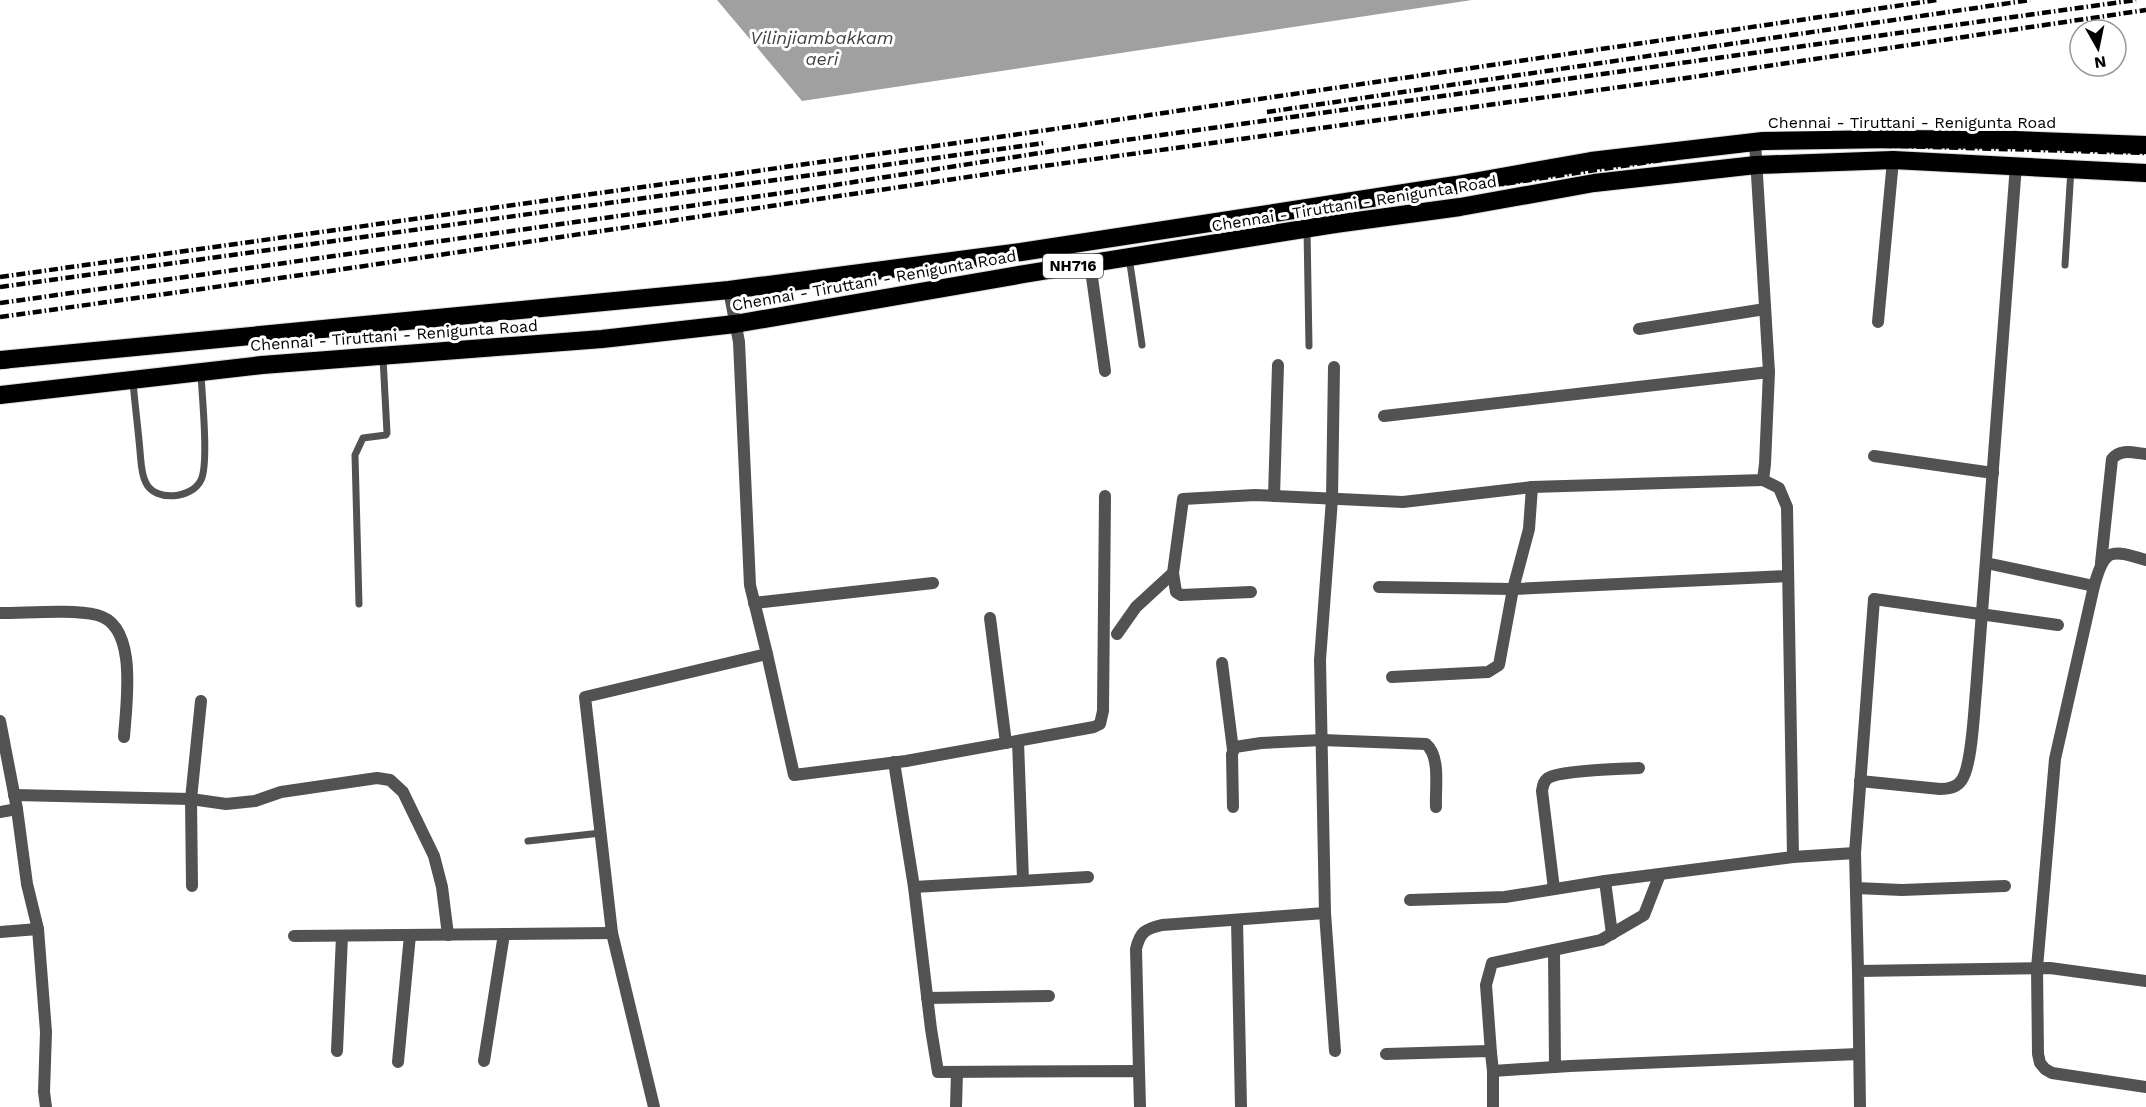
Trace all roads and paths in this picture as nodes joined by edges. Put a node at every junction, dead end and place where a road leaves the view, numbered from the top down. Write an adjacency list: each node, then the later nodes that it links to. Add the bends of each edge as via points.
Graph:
1 (1755, 142): 2 (highway, Chennai - Tiruttani - Renigunta Road, via 1893,138); 4 (street); 12 (highway, Chennai - Tiruttani - Renigunta Road, via 1591,161 1021,252)
2 (2146, 145)
3 (1893, 160): 4 (highway, Chennai - Tiruttani - Renigunta Road / NH716); 5 (highway, Chennai - Tiruttani - Renigunta Road / NH716); 14 (street)
4 (1756, 165): 8 (highway, Chennai - Tiruttani - Renigunta Road / NH716, via 1594,183); 13 (street)
5 (2016, 165): 6 (highway, Chennai - Tiruttani - Renigunta Road / NH716); 31 (street)
6 (2071, 169): 7 (highway, Chennai - Tiruttani - Renigunta Road / NH716); 11 (lane)
7 (2146, 173)
8 (1307, 229): 9 (highway, Chennai - Tiruttani - Renigunta Road / NH716); 18 (lane)
9 (1129, 257): 10 (highway, Chennai - Tiruttani - Renigunta Road / NH716); 17 (lane)
10 (1090, 263): 15 (highway, Chennai - Tiruttani - Renigunta Road / NH716); 23 (street)
11 (2065, 265)
12 (729, 290): 15 (street); 20 (highway, Chennai - Tiruttani - Renigunta Road)
13 (1765, 309): 16 (street); 25 (street)
14 (1878, 322)
15 (735, 324): 19 (highway, Chennai - Tiruttani - Renigunta Road / NH716, via 602,339); 47 (street)
16 (1639, 329)
17 (1142, 345)
18 (1309, 346)
19 (383, 355): 24 (highway, Chennai - Tiruttani - Renigunta Road / NH716); 48 (lane, via 387,433 363,438 355,455)
20 (0, 360)
21 (1278, 364): 35 (street)
22 (1334, 367): 36 (street)
23 (1105, 371)
24 (201, 372): 26 (highway, Chennai - Tiruttani - Renigunta Road / NH716); 26 (lane, via 205,457 201,481 177,495 155,493 146,484)
25 (1769, 372): 28 (street); 32 (street)
26 (132, 380): 27 (highway, Chennai - Tiruttani - Renigunta Road / NH716)
27 (0, 395)
28 (1384, 416)
29 (2146, 454): 39 (street, via 2126,451 2116,453 2112,459)
30 (1874, 456): 31 (street)
31 (1993, 473): 38 (street)
32 (1763, 480): 33 (street); 41 (street, via 1779,488 1787,507)
33 (1532, 487): 36 (street, via 1403,502); 45 (street, via 1529,529)
34 (1104, 496): 61 (street, via 1102,719 1094,727)
35 (1274, 496): 36 (street); 40 (street, via 1183,500)
36 (1332, 499): 60 (street, via 1320,660)
37 (2146, 560): 39 (street, via 2112,554)
38 (1986, 563): 43 (street); 50 (street)
39 (2101, 563): 43 (street)
40 (1173, 573): 46 (street, via 1174,588 1181,595); 53 (street, via 1136,607)
41 (1788, 576): 45 (street); 75 (street)
42 (933, 583): 47 (street)
43 (2094, 586): 98 (street, via 2055,759)
44 (1379, 587): 45 (street)
45 (1513, 589): 56 (street, via 1502,659 1497,668 1488,672)
46 (1251, 592)
47 (754, 603): 54 (street)
48 (359, 604)
49 (0, 613): 59 (street, via 79,613 99,615 112,622 122,636 126,653)
50 (1982, 614): 52 (street); 65 (street, via 1969,759 1962,780 1940,789); 65 (street, via 1874,599)
51 (990, 618): 61 (street)
52 (2058, 625)
53 (1117, 634)
54 (767, 654): 63 (street, via 794,775); 72 (street, via 585,697)
55 (1222, 663): 62 (street)
56 (1392, 677)
57 (201, 701): 67 (street)
58 (0, 721): 66 (street)
59 (124, 737)
60 (1322, 740): 62 (street, via 1240,745); 69 (street, via 1426,744 1434,757); 86 (street)
61 (1012, 742): 63 (street); 78 (street)
62 (1233, 750): 68 (street)
63 (894, 762): 82 (street)
64 (1639, 768): 84 (street, via 1559,774 1546,779 1542,791)
65 (1860, 781): 74 (street)
66 (14, 795): 67 (street); 70 (street)
67 (191, 799): 80 (street); 94 (street, via 242,803 281,792 376,778 390,780 403,792 434,856)
68 (1233, 807)
69 (1436, 807)
70 (17, 809): 71 (street); 88 (street, via 27,884)
71 (0, 812)
72 (601, 833): 73 (lane); 90 (street)
73 (528, 841)
74 (1855, 853): 75 (street); 83 (street)
75 (1793, 857): 76 (street)
76 (1660, 874): 79 (street); 92 (street, via 1644,915)
77 (1088, 877): 78 (street)
78 (1023, 880): 82 (street)
79 (1605, 881): 84 (street); 92 (street)
80 (192, 886)
81 (2005, 886): 83 (street)
82 (914, 887): 102 (street)
83 (1856, 888): 99 (street)
84 (1554, 889): 85 (street, via 1505,897)
85 (1410, 900)
86 (1325, 913): 87 (street); 104 (street)
87 (1237, 920): 111 (street, via 1162,925 1147,928 1139,936); 119 (street)
88 (38, 929): 89 (street); 115 (street, via 46,1032)
89 (0, 932)
90 (612, 933): 91 (street); 116 (street)
91 (504, 934): 94 (street); 108 (street)
92 (1612, 934): 97 (street)
93 (410, 935): 94 (street); 96 (street); 109 (street)
94 (448, 935)
95 (294, 936): 96 (street)
96 (342, 936): 103 (street)
97 (1554, 950): 105 (street, via 1492,963 1486,985); 110 (street)
98 (2037, 968): 99 (street); 100 (street); 114 (street, via 2038,1054 2045,1069)
99 (1858, 971): 107 (street)
100 (2146, 981)
101 (1048, 996): 102 (street)
102 (927, 998): 113 (street, via 938,1072)
103 (337, 1051)
104 (1335, 1052)
105 (1491, 1053): 106 (street); 112 (street)
106 (1386, 1054)
107 (1859, 1054): 110 (street); 121 (street)
108 (484, 1061)
109 (398, 1062)
110 (1555, 1067): 112 (street)
111 (1139, 1071): 113 (street); 118 (street)
112 (1493, 1071): 120 (street)
113 (957, 1072): 117 (street)
114 (2146, 1087)
115 (46, 1107)
116 (654, 1107)
117 (956, 1107)
118 (1140, 1107)
119 (1241, 1107)
120 (1493, 1107)
121 (1860, 1107)

